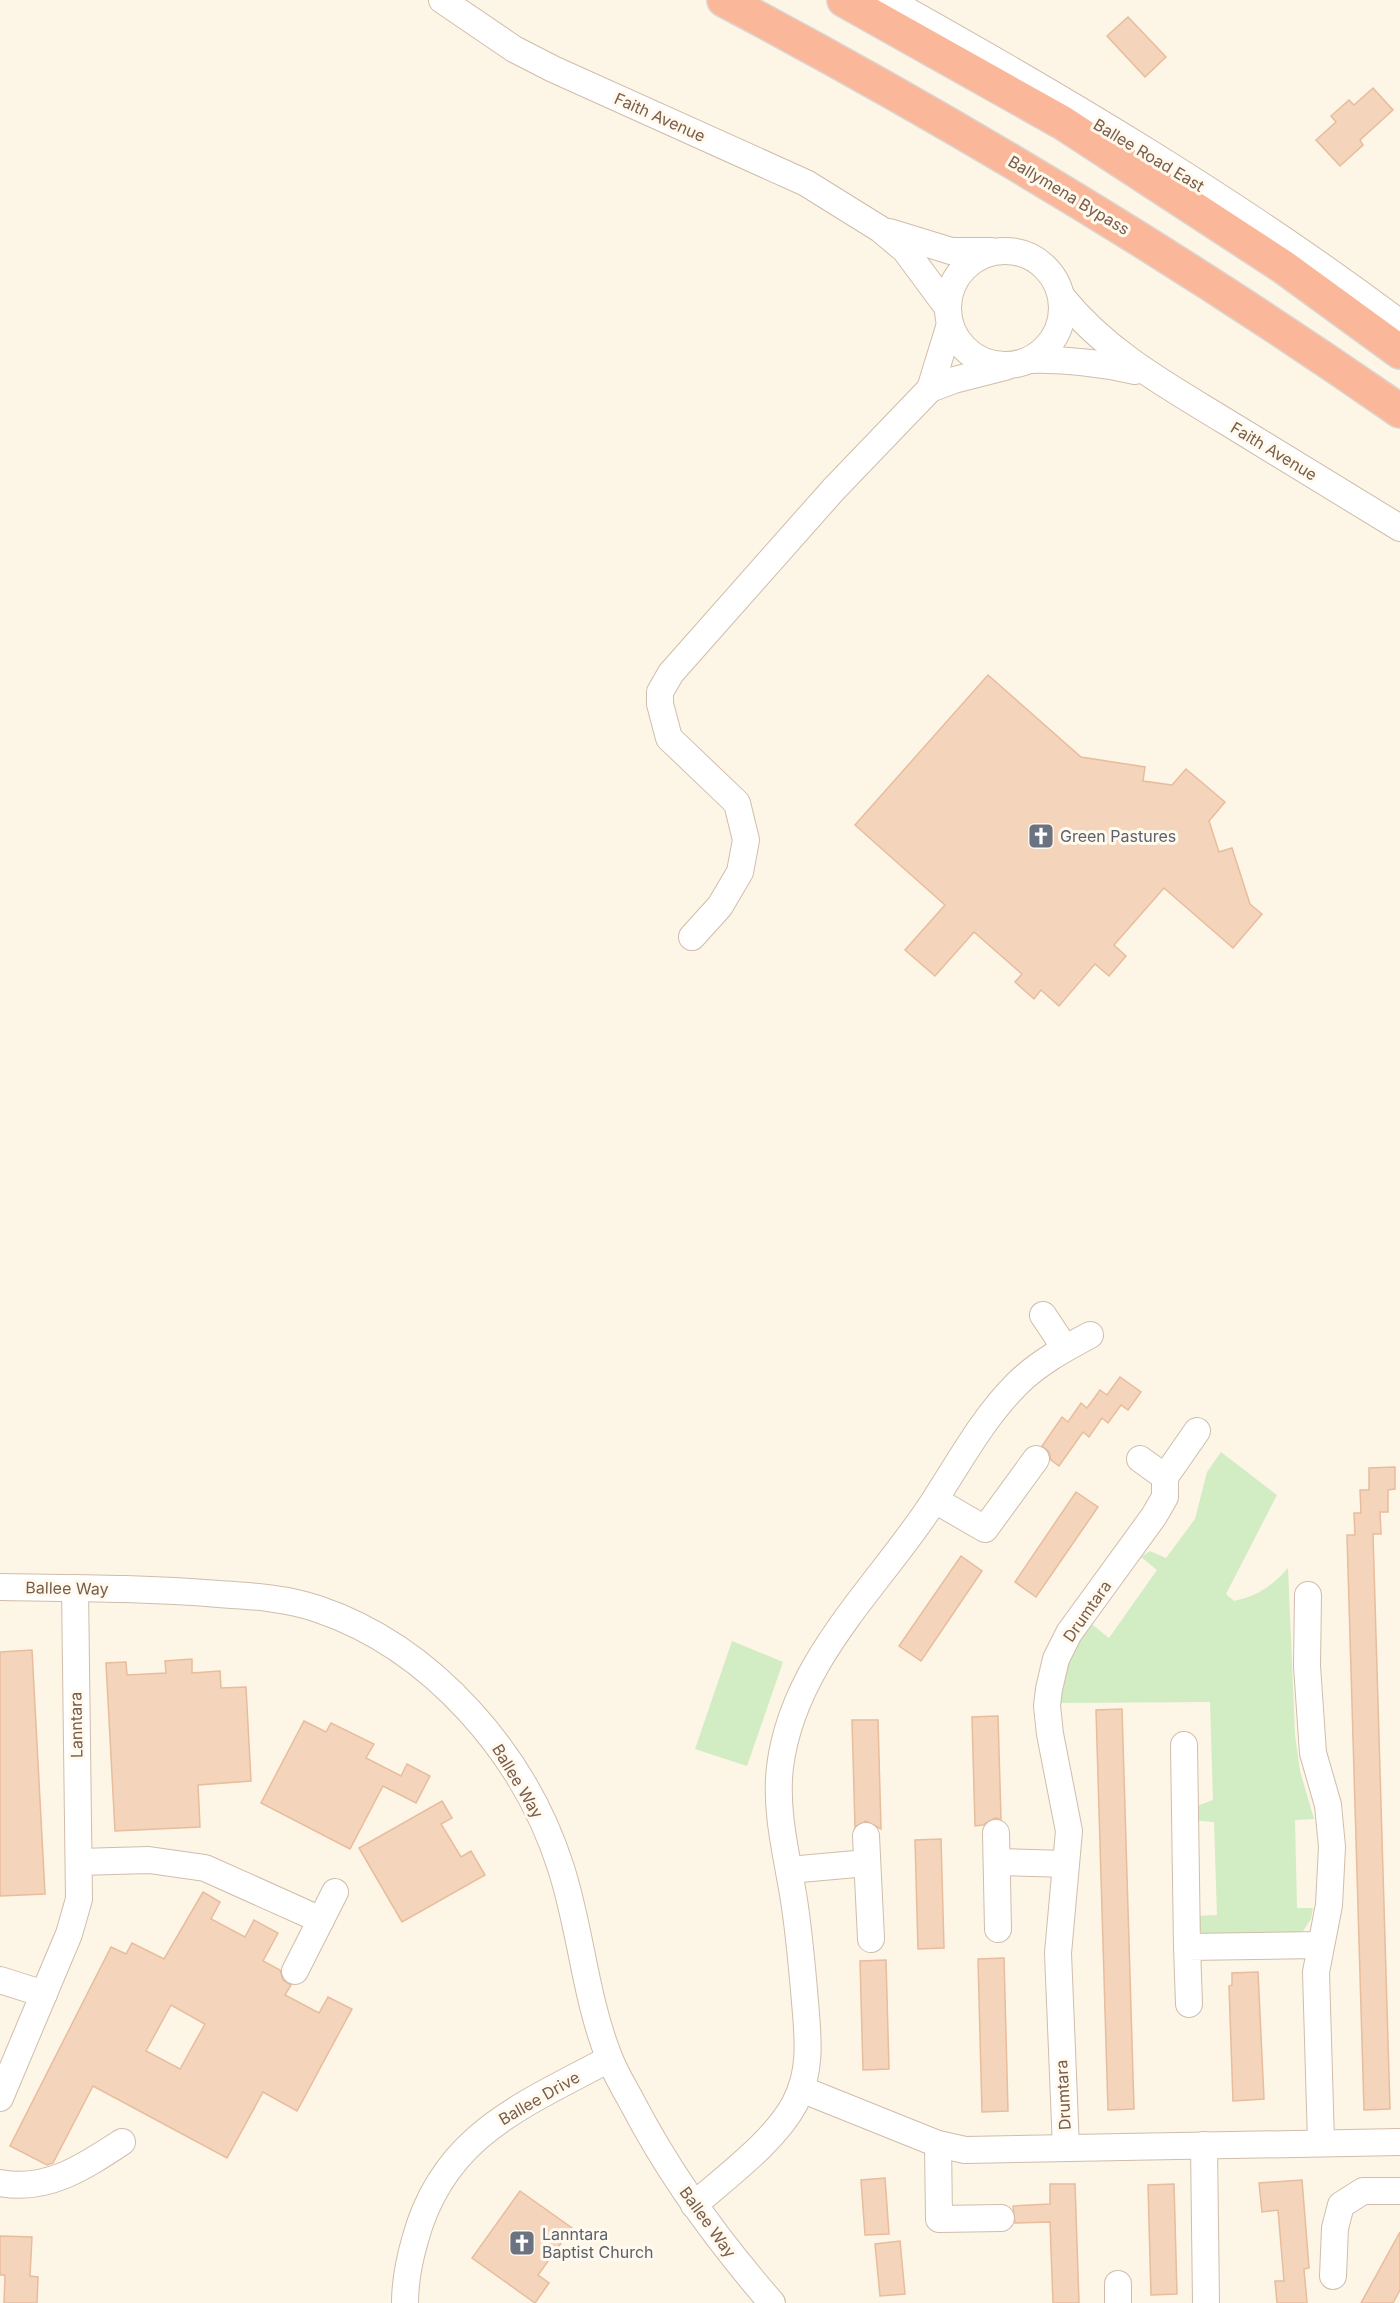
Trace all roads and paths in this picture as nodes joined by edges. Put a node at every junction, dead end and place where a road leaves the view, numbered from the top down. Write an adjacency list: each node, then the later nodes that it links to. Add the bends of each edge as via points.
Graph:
1 (442, 0): 5 (street, Faith Avenue, via 514,49 806,183)
2 (724, 0): 14 (highway, Ballymena Bypass, via 1035,173 1193,272)
3 (844, 0): 10 (highway, via 1063,123 1282,266)
4 (888, 0): 9 (street, Ballee Road East, via 1134,144 1257,222)
5 (880, 229): 6 (street, Faith Avenue, via 951,251); 8 (street, Faith Avenue, via 905,250)
6 (994, 251): 7 (street, via 1030,256 1050,273); 8 (street, via 979,256 961,271 950,292)
7 (1062, 297): 11 (street, via 1057,334 1046,350); 12 (street, Faith Avenue, via 1107,345)
8 (949, 316): 11 (street, via 956,339 966,351 995,365); 13 (street)
9 (1400, 323)
10 (1400, 352)
11 (1021, 363): 12 (street, Faith Avenue, via 1063,359); 13 (street)
12 (1147, 374): 15 (street, Faith Avenue)
13 (930, 389): 16 (street, via 810,516 671,673 660,692 669,738 737,803 746,840 740,872 720,906)
14 (1400, 411)
15 (1400, 528)
16 (692, 937)
17 (1043, 1315): 19 (street)
18 (1090, 1335): 19 (street)
19 (1065, 1348): 24 (street, via 1029,1373 1004,1399)
20 (1197, 1431): 23 (street, Drumtara)
21 (1036, 1459): 24 (street, via 985,1528)
22 (1140, 1459): 23 (street)
23 (1165, 1477): 34 (street, Drumtara, via 1165,1497 1154,1516 1069,1633 1056,1659 1047,1706 1067,1814)
24 (935, 1500): 35 (street, via 827,1646 793,1719 783,1751 779,1788 779,1813)
25 (0, 1587): 26 (street, Ballee Way)
26 (75, 1588): 31 (street, Lanntara); 46 (street, Ballee Way, via 249,1596 317,1608 376,1637 445,1686 481,1722 540,1813 562,1870)
27 (1308, 1595): 40 (street, via 1307,1666 1313,1753 1328,1805 1332,1847 1329,1905)
28 (1184, 1745): 41 (street)
29 (996, 1833): 32 (street)
30 (866, 1836): 33 (street)
31 (80, 1862): 37 (street, via 142,1860 205,1868); 44 (street, Lanntara, via 76,1913)
32 (998, 1862): 34 (street); 38 (street)
33 (867, 1863): 35 (street); 39 (street)
34 (1066, 1864): 54 (street, Drumtara, via 1058,1953)
35 (789, 1870): 47 (street, via 809,2043)
36 (335, 1892): 37 (street)
37 (321, 1920): 42 (street)
38 (998, 1929)
39 (871, 1939)
40 (1320, 1945): 41 (street); 50 (street, via 1316,1972)
41 (1187, 1947): 45 (street)
42 (295, 1971)
43 (0, 1980): 44 (street)
44 (44, 1994): 48 (street, Lanntara)
45 (1189, 2004)
46 (609, 2059): 57 (street, Ballee Way, via 665,2163); 60 (street, Ballee Drive, via 505,2114 453,2163 420,2219 405,2284)
47 (801, 2089): 52 (street, Drumtara); 57 (street, via 774,2132)
48 (0, 2098)
49 (122, 2142): 55 (street, via 80,2169 51,2181 30,2186)
50 (1321, 2142): 51 (street, Drumtara); 53 (street, Drumtara)
51 (1400, 2142)
52 (938, 2144): 54 (street, Drumtara, via 965,2150); 58 (street, via 939,2219)
53 (1204, 2145): 54 (street, Drumtara); 62 (street)
54 (1066, 2148)
55 (0, 2184)
56 (1400, 2191): 59 (street, via 1363,2191 1341,2205 1335,2228)
57 (694, 2205): 61 (street, Ballee Way)
58 (1001, 2218)
59 (1333, 2276)
60 (405, 2303)
61 (772, 2303)
62 (1206, 2303)

